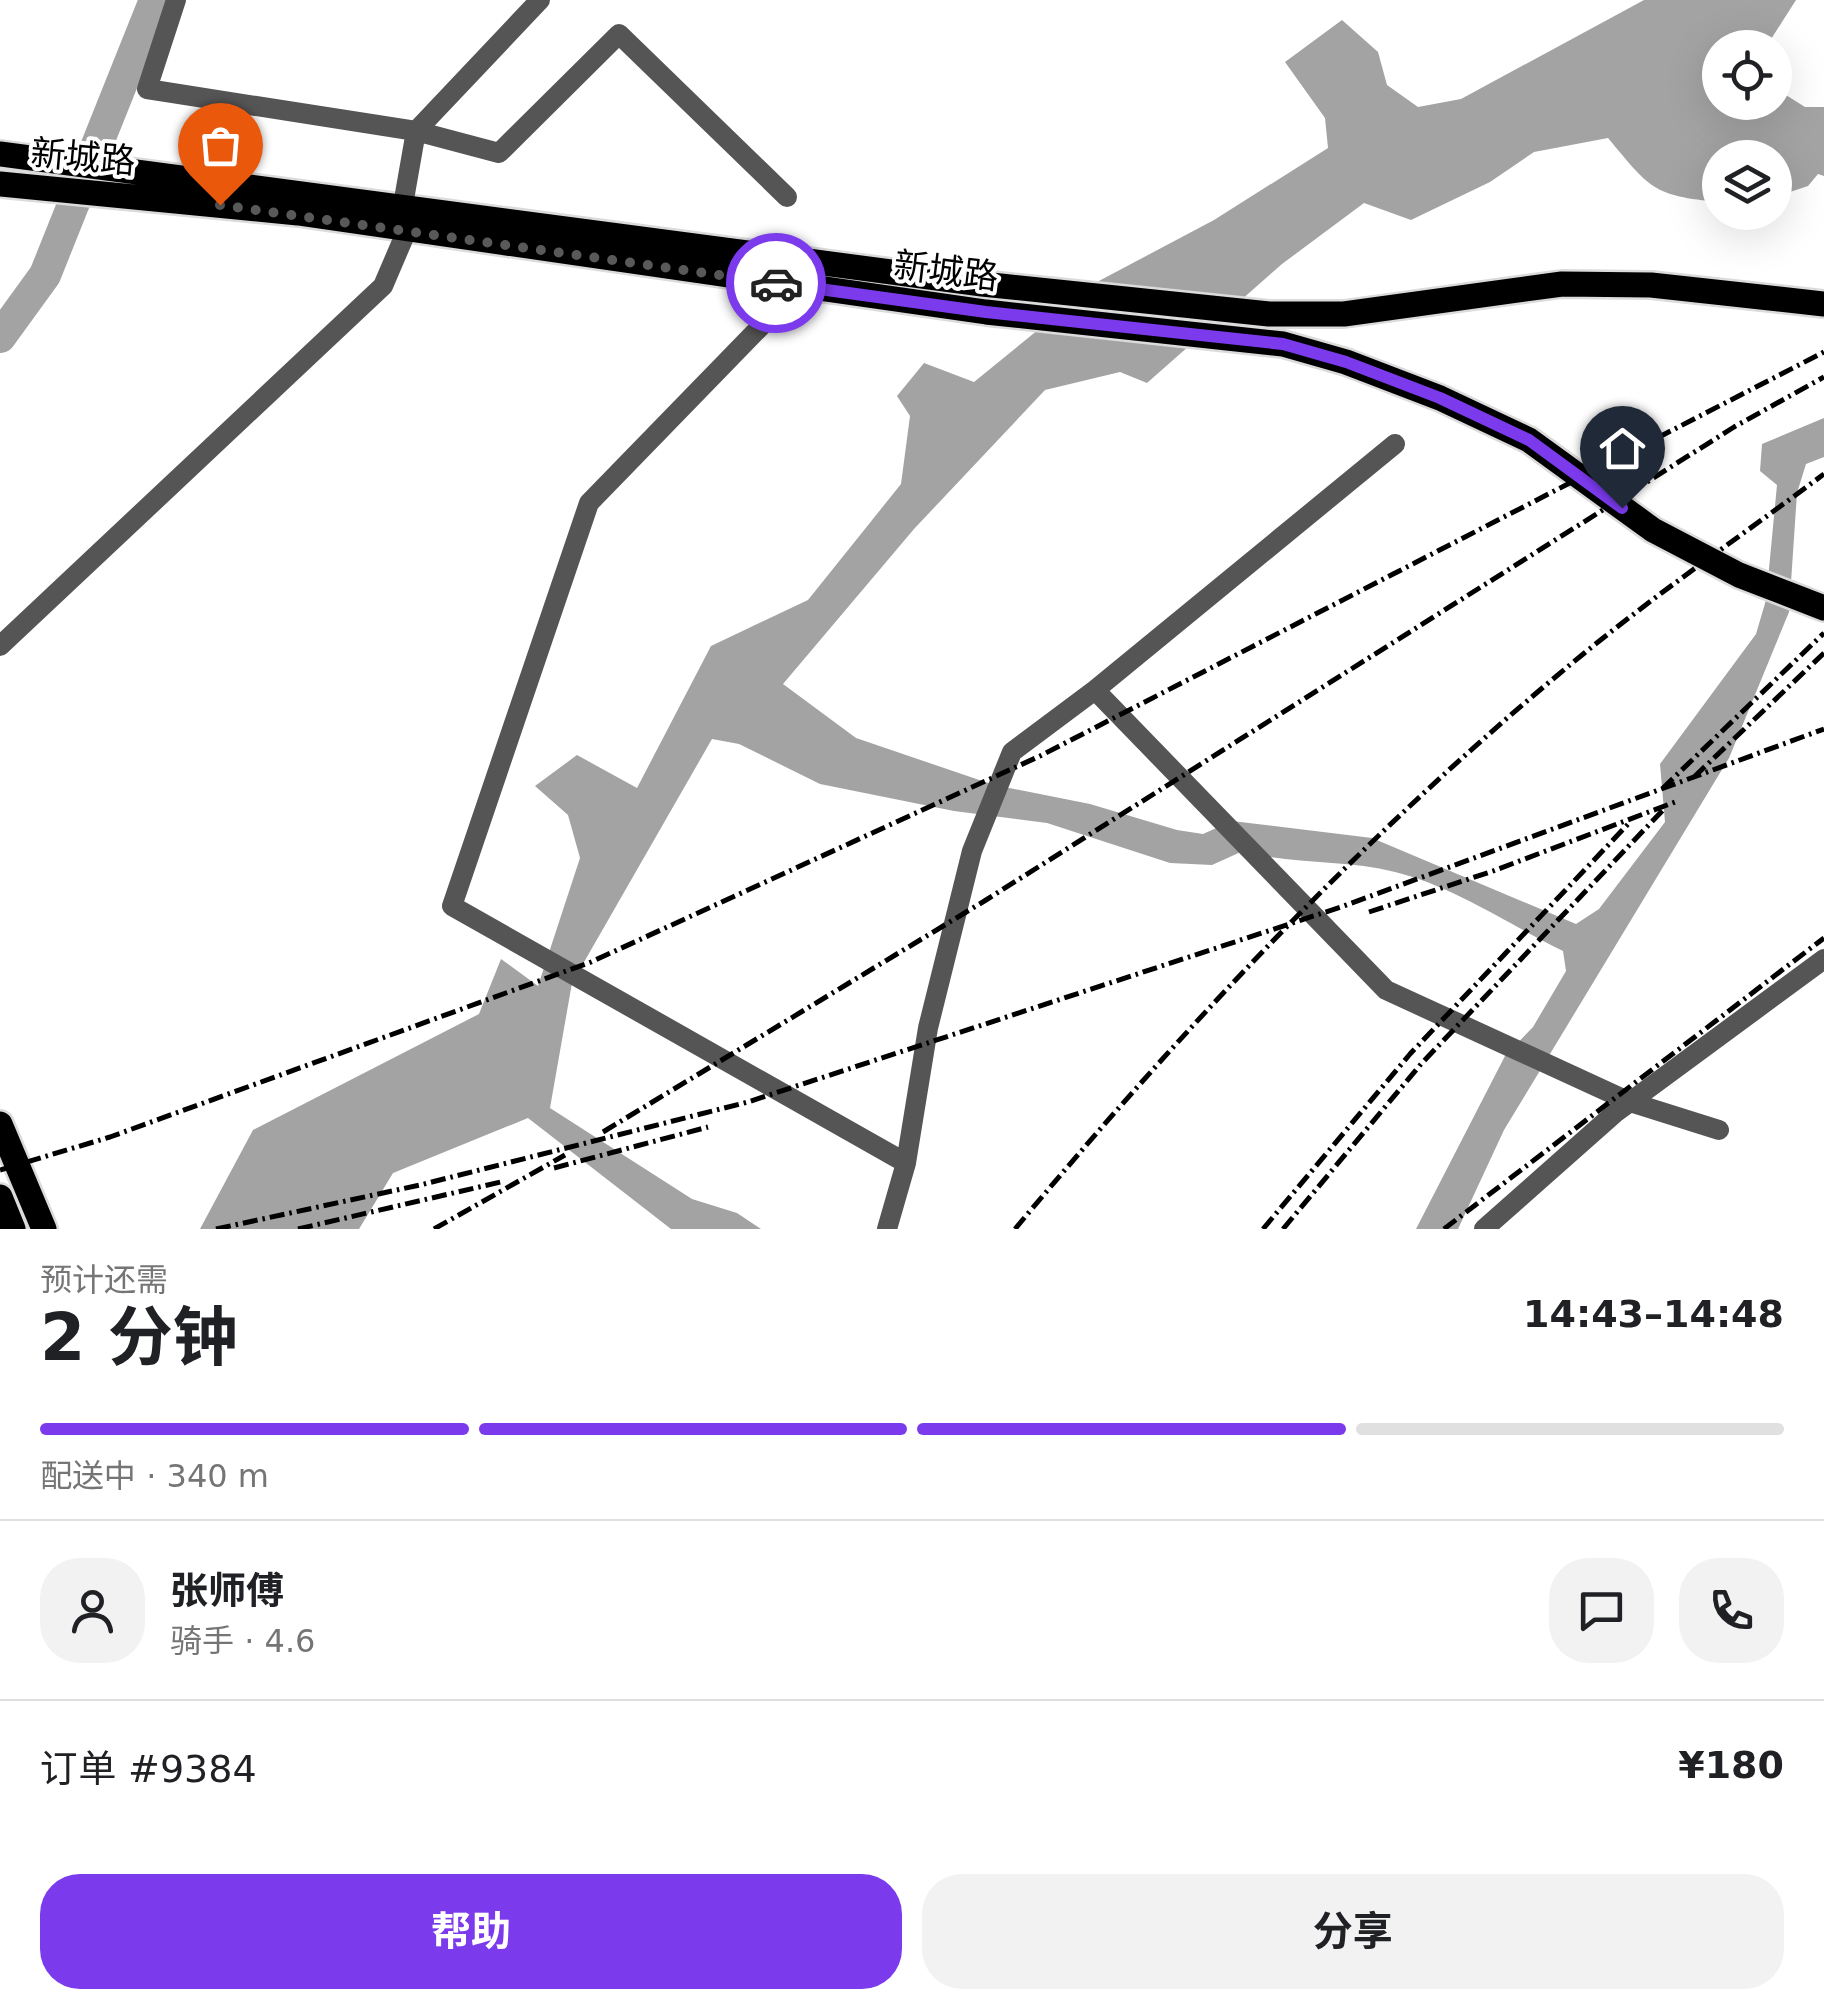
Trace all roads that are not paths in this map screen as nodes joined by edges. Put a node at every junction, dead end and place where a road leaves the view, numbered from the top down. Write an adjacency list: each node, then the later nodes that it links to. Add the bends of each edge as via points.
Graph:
1 (176, 0): 3 (street, via 147,89)
2 (540, 0): 3 (street)
3 (416, 131): 6 (street, via 500,153 619,34); 7 (street)
4 (13, 155): 7 (main road, 新城路)
5 (7, 185): 7 (main road, 新城路)
6 (788, 197)
7 (405, 218): 8 (main road, 新城路); 9 (main road, 新城路, via 1237,310 1344,314 1562,284 1651,285); 12 (street, via 383,286)
8 (799, 287): 11 (main road, 新城路, via 1207,333 1314,353 1440,398 1529,440 1652,530); 18 (street, via 588,502 452,906)
9 (1824, 304)
10 (1394, 444): 13 (street)
11 (1824, 608)
12 (0, 646)
13 (1095, 690): 15 (street, via 1386,990); 18 (street, via 1012,752 972,851 928,1028)
14 (1824, 959): 15 (street)
15 (1630, 1102): 17 (street); 23 (street)
16 (0, 1124): 21 (main road)
17 (1719, 1130)
18 (906, 1162): 22 (street)
19 (0, 1198): 20 (main road)
20 (13, 1229)
21 (44, 1229)
22 (887, 1229)
23 (1484, 1229)

